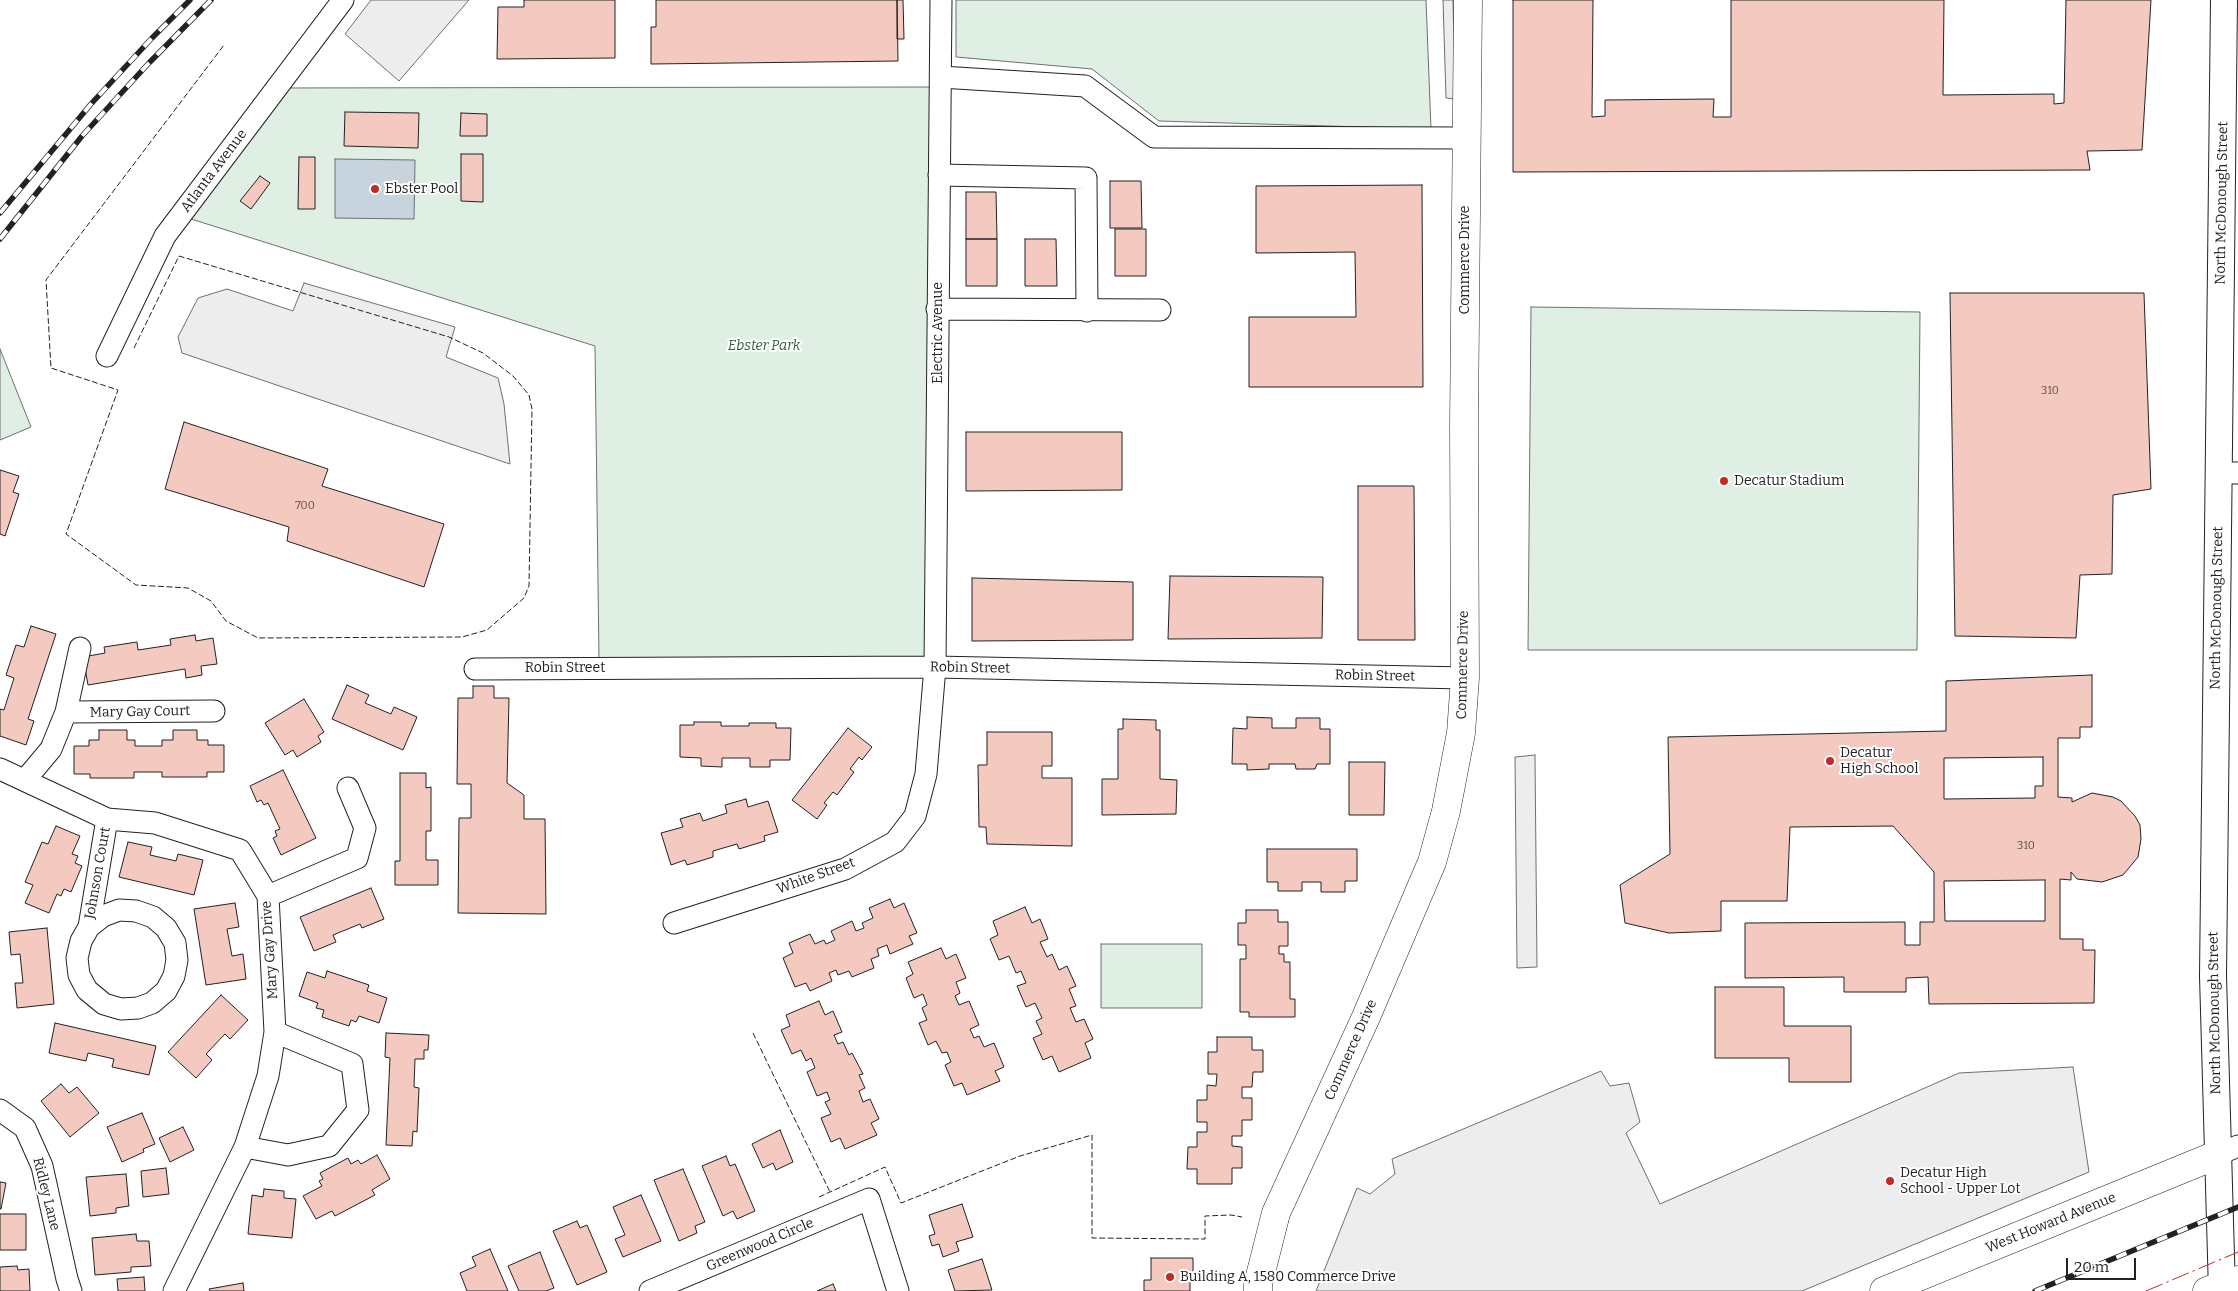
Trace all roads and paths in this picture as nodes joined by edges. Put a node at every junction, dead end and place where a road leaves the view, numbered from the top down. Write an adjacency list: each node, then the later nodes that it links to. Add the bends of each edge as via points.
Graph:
1 (343, 0): 11 (street, Atlanta Avenue, via 165,236)
2 (941, 0): 5 (street, Electric Avenue)
3 (1468, 0): 6 (main road, Commerce Drive)
4 (2224, 0): 12 (street, North McDonough Street)
5 (941, 78): 6 (street, via 1085,86 1154,137); 7 (street, Electric Avenue)
6 (1466, 138): 16 (main road, Commerce Drive)
7 (939, 175): 8 (street, Electric Avenue); 10 (street, via 1086,178)
8 (937, 309): 10 (street); 14 (street, Electric Avenue)
9 (1160, 310): 10 (street)
10 (1087, 311)
11 (107, 356)
12 (2228, 473): 29 (street, North McDonough Street, via 2212,976)
13 (80, 648): 18 (street)
14 (935, 667): 15 (street, Robin Street); 16 (street, Robin Street); 24 (street, White Street, via 926,774 915,816 895,842 845,869)
15 (475, 669)
16 (1465, 678): 35 (main road, Commerce Drive, via 1461,733 1432,862 1366,1017 1276,1213)
17 (214, 711): 18 (street, Mary Gay Court)
18 (66, 712): 20 (street, via 50,749)
19 (0, 770): 20 (street, Mary Gay Drive)
20 (25, 780): 22 (street, Mary Gay Drive)
21 (348, 788): 23 (street, via 365,828 357,858)
22 (108, 819): 23 (street, Mary Gay Drive, via 155,823 240,850); 25 (street, Johnson Court)
23 (268, 896): 26 (street, Mary Gay Drive)
24 (674, 923)
25 (89, 927): 25 (street, Johnson Court, via 103,916 119,910 153,917 166,928 175,943 177,960 166,992 152,1003 121,1009 104,1004 87,990 79,975 77,958)
26 (275, 1032): 28 (street, Mary Gay Drive, via 268,1076); 28 (street, via 352,1064 358,1110 329,1146 288,1155)
27 (0, 1110): 31 (street, Ridley Lane, via 25,1128 42,1166)
28 (245, 1147): 32 (street, Mary Gay Drive)
29 (2228, 1150): 30 (street, North McDonough Street, via 2219,1215); 36 (main road, West Howard Avenue)
30 (2222, 1287)
31 (71, 1291)
32 (174, 1291)
33 (650, 1291): 34 (street, Greenwood Circle, via 869,1199)
34 (898, 1291)
35 (1258, 1291)
36 (1884, 1291)

